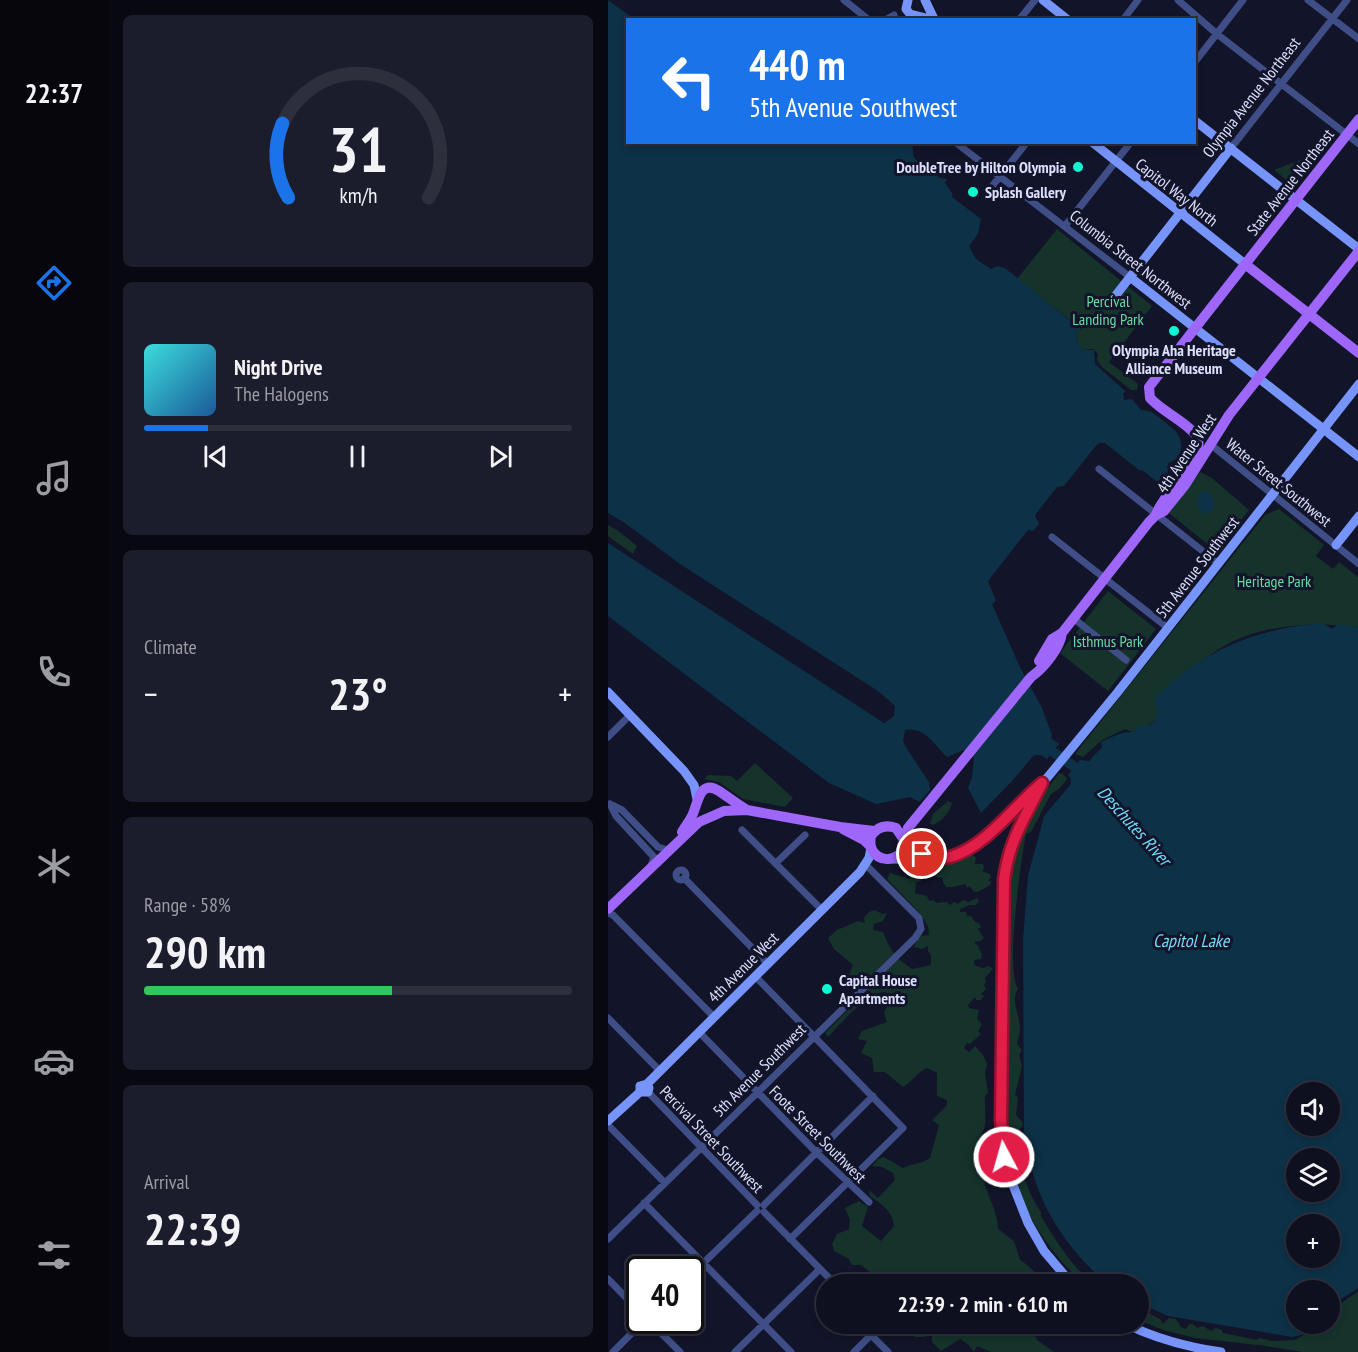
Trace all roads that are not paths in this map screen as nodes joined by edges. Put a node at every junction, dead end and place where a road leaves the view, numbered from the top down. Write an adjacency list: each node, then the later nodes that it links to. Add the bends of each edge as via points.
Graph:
1 (844, 0): 13 (street)
2 (908, 0): 12 (street, via 908,11)
3 (1035, 0): 17 (street)
4 (1043, 0): 18 (street)
5 (1138, 0): 19 (street)
6 (1178, 0): 21 (street)
7 (1243, 0): 21 (street)
8 (1308, 0): 20 (street)
9 (1347, 0): 20 (street, Olympia Avenue Northeast)
10 (925, 1): 12 (street, via 926,10); 16 (street)
11 (894, 15): 14 (street)
12 (919, 16): 15 (street)
13 (866, 18)
14 (889, 18)
15 (926, 18)
16 (933, 18)
17 (1021, 18)
18 (1066, 18)
19 (1124, 18)
20 (1332, 18): 22 (street); 24 (street, Olympia Avenue Northeast)
21 (1217, 34): 23 (street); 24 (street)
22 (1358, 39)
23 (1196, 60)
24 (1281, 84): 27 (street); 33 (street, Olympia Avenue Northeast)
25 (1358, 118): 27 (main road, State Avenue Northeast)
26 (1196, 122): 33 (street)
27 (1346, 134): 32 (street); 37 (main road, State Avenue Northeast)
28 (958, 144): 35 (street, Columbia Street Northwest)
29 (1026, 144): 35 (street)
30 (1094, 144): 34 (street, Capitol Way North)
31 (1129, 144): 34 (street)
32 (1358, 144)
33 (1231, 148): 37 (street); 38 (street, Olympia Avenue Northeast)
34 (1115, 162): 38 (street, Capitol Way North); 39 (street)
35 (1000, 178): 36 (street); 39 (street, Columbia Street Northwest)
36 (990, 189)
37 (1295, 199): 40 (street); 41 (main road, State Avenue Northeast)
38 (1180, 213): 41 (street, Capitol Way North); 42 (street, Olympia Avenue Northeast)
39 (1065, 226): 42 (street, Columbia Street Northwest)
40 (1358, 250): 44 (main road, 4th Avenue West)
41 (1245, 264): 44 (main road); 45 (main road, State Avenue Northeast)
42 (1130, 277): 43 (street, Olympia Avenue Northeast); 45 (street, Columbia Street Northwest)
43 (1116, 295)
44 (1309, 314): 46 (main road); 47 (main road, 4th Avenue West)
45 (1194, 327): 47 (street, Columbia Street Northwest); 51 (main road, State Avenue Northeast, via 1148,392 1153,402)
46 (1358, 353)
47 (1259, 378): 49 (street, Columbia Street Northwest); 50 (main road, 4th Avenue West)
48 (1358, 384): 49 (street, 5th Avenue Southwest)
49 (1323, 429): 53 (street, Columbia Street Northwest); 55 (street, 5th Avenue Southwest)
50 (1217, 432): 51 (main road, via 1210,437); 52 (main road, 4th Avenue West)
51 (1196, 435): 56 (main road, via 1196,456 1159,504)
52 (1210, 444): 55 (street, Water Street Southwest); 56 (main road, 4th Avenue West, via 1185,485)
53 (1358, 457)
54 (1099, 469): 56 (street)
55 (1273, 494): 59 (street, Water Street Southwest); 60 (street, 5th Avenue Southwest)
56 (1156, 515): 60 (street); 62 (main road, 4th Avenue West)
57 (1358, 516): 59 (street)
58 (1052, 537): 62 (street)
59 (1336, 545): 61 (street, Water Street Southwest)
60 (1219, 564): 64 (street, 5th Avenue Southwest)
61 (1358, 564)
62 (1105, 579): 63 (main road, 4th Avenue West); 64 (street)
63 (1073, 618): 65 (street); 80 (main road, 4th Avenue West, via 1057,646)
64 (1168, 628): 70 (street, 5th Avenue Southwest)
65 (1126, 660)
66 (608, 692): 67 (street)
67 (630, 715): 68 (street); 69 (street)
68 (608, 737)
69 (684, 771): 71 (street); 73 (street, via 694,785)
70 (1042, 783): 85 (street, 5th Avenue Southwest, via 977,843); 118 (street, via 1014,837 1004,880 1001,1130 1004,1157 1020,1206 1044,1251)
71 (711, 788): 72 (main road); 73 (main road, via 702,791)
72 (723, 795): 75 (main road); 76 (main road, via 725,805)
73 (696, 801): 76 (main road, via 700,812); 82 (main road)
74 (609, 803): 84 (street, via 622,810 661,849); 88 (street, via 654,857)
75 (747, 810): 76 (main road, via 727,810); 77 (main road)
76 (716, 815): 82 (main road, via 701,820)
77 (840, 827): 79 (main road); 83 (main road)
78 (742, 830): 87 (street)
79 (875, 831): 80 (main road, via 885,826); 83 (main road)
80 (901, 832): 85 (street, via 916,852); 86 (main road, via 900,854)
81 (805, 835): 87 (street)
82 (679, 840): 84 (main road)
83 (871, 847): 86 (main road, via 877,856); 89 (street, 4th Avenue West)
84 (668, 850): 88 (main road)
85 (948, 858): 86 (street, 5th Avenue Southwest)
86 (889, 860): 89 (street, 4th Avenue West)
87 (776, 863): 91 (street)
88 (649, 869): 92 (main road)
89 (864, 870): 91 (street, 4th Avenue West); 98 (street, 5th Avenue Southwest, via 881,880 919,918 921,929)
90 (684, 879): 93 (street)
91 (822, 910): 93 (street, 4th Avenue West)
92 (608, 911): 95 (street)
93 (768, 964): 94 (street, 4th Avenue West)
94 (755, 976): 95 (street, 4th Avenue West); 98 (street)
95 (714, 1017): 97 (street, 4th Avenue West)
96 (608, 1018): 99 (street)
97 (699, 1032): 99 (street, 4th Avenue West); 101 (street, Foote Street Southwest)
98 (814, 1036): 101 (street, 5th Avenue Southwest); 102 (street)
99 (660, 1071): 100 (street, 4th Avenue West)
100 (645, 1090): 103 (street, 4th Avenue West); 104 (street, Percival Street Southwest)
101 (757, 1092): 104 (street, 5th Avenue Southwest); 105 (street, Foote Street Southwest)
102 (873, 1096): 105 (street); 107 (street, via 903,1128)
103 (608, 1123): 106 (street)
104 (701, 1148): 106 (street, 5th Avenue Southwest); 110 (street, Percival Street Southwest)
105 (816, 1152): 107 (street, Foote Street Southwest); 110 (street)
106 (665, 1183): 109 (street, 5th Avenue Southwest)
107 (848, 1183): 108 (street, Foote Street Southwest); 112 (street)
108 (869, 1202)
109 (644, 1203): 111 (street, 5th Avenue Southwest); 113 (street)
110 (760, 1208): 112 (street, Percival Street Southwest); 114 (street)
111 (608, 1239)
112 (790, 1239): 116 (street, Percival Street Southwest)
113 (696, 1256)
114 (704, 1262)
115 (704, 1264): 121 (street)
116 (820, 1269): 117 (street, Percival Street Southwest); 121 (street)
117 (825, 1274)
118 (1064, 1274)
119 (608, 1280): 120 (street)
120 (626, 1298)
121 (763, 1324): 128 (street); 129 (street)
122 (632, 1334): 126 (street)
123 (661, 1334): 127 (street)
124 (1148, 1334): 132 (street, via 1188,1347)
125 (871, 1335): 130 (street); 131 (street)
126 (613, 1352)
127 (680, 1352)
128 (735, 1352)
129 (791, 1352)
130 (854, 1352)
131 (888, 1352)
132 (1222, 1352)

